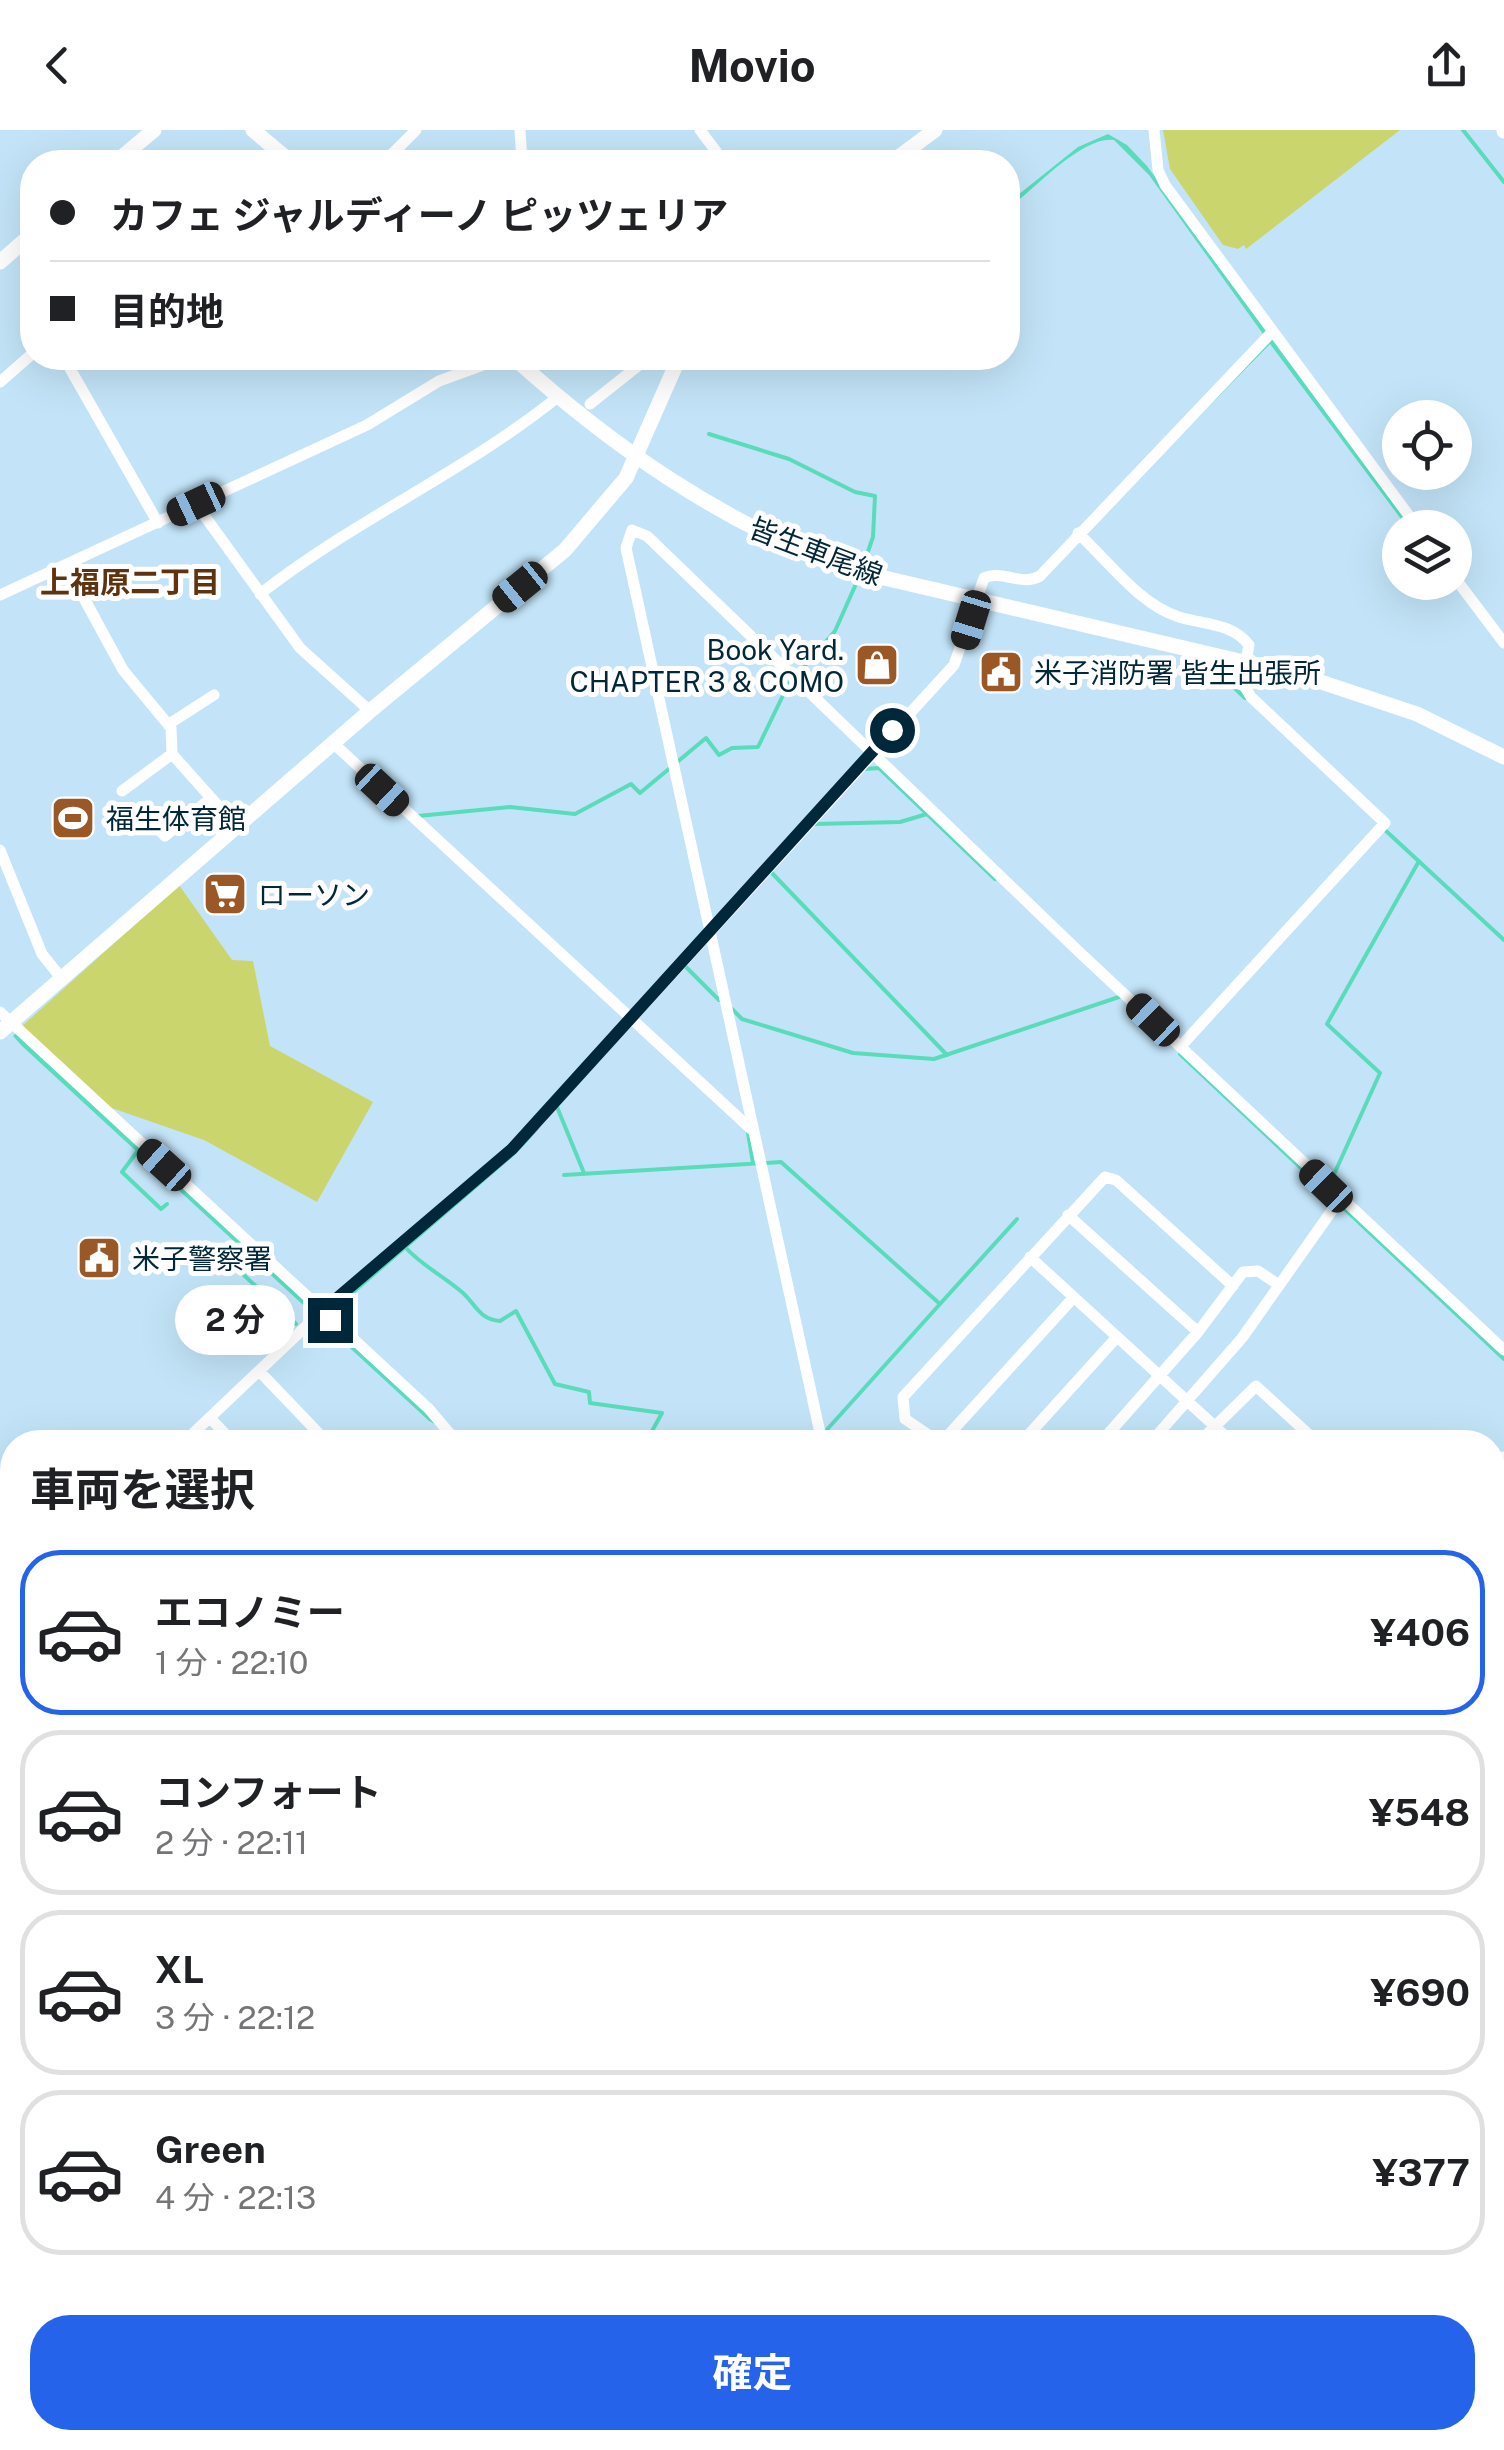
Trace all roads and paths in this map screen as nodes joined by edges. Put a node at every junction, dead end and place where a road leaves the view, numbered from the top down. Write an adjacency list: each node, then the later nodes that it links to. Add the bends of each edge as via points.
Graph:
1 (154, 130): 6 (street)
2 (254, 130): 7 (street)
3 (416, 130): 8 (street)
4 (935, 130): 9 (street)
5 (1154, 130): 12 (street, via 1165,185)
6 (130, 150)
7 (277, 150)
8 (396, 150)
9 (908, 150)
10 (20, 244): 11 (street)
11 (0, 262)
12 (1268, 336): 24 (street); 26 (street)
13 (20, 364): 19 (street)
14 (71, 370): 25 (street)
15 (469, 370): 23 (street)
16 (533, 370): 20 (street, 皆生車尾線)
17 (633, 370): 21 (street)
18 (674, 370): 22 (street)
19 (0, 382)
20 (560, 396): 22 (street, 皆生車尾線); 28 (street, via 450,476 346,532)
21 (590, 404)
22 (634, 458): 31 (street, 皆生車尾線, via 717,510 807,554); 35 (street, via 608,502 565,550)
23 (196, 504): 25 (street); 28 (street)
24 (1404, 510)
25 (158, 522): 27 (street)
26 (1078, 532): 31 (street, via 1035,580 987,576); 33 (street, via 1154,604 1239,631 1249,644)
27 (66, 567): 29 (street); 36 (street, via 122,670)
28 (260, 594): 35 (street, via 300,648)
29 (0, 595)
30 (1472, 600): 32 (street)
31 (977, 601): 33 (street, 皆生車尾線); 38 (street, via 954,665)
32 (1504, 643)
33 (1245, 663): 40 (street, 皆生車尾線, via 1370,697); 50 (street, via 1242,682 1251,697 1385,823)
34 (214, 695): 36 (street)
35 (370, 711): 37 (street)
36 (169, 724): 39 (street)
37 (333, 743): 43 (street); 48 (street)
38 (872, 752): 46 (street); 46 (street, via 647,536 629,532 626,548); 50 (street)
39 (172, 754): 41 (street); 42 (street)
40 (1504, 757)
41 (122, 791)
42 (211, 798): 43 (street); 44 (street, via 165,836)
43 (237, 827): 47 (street)
44 (160, 830)
45 (0, 850): 47 (street, via 42,954)
46 (710, 932): 48 (street); 51 (street)
47 (62, 979): 49 (street)
48 (630, 1019): 51 (street); 58 (street, via 512,1149)
49 (3, 1022): 58 (street)
50 (1180, 1046): 52 (street)
51 (752, 1130): 71 (street)
52 (1340, 1199): 55 (street); 61 (street)
53 (1068, 1216): 54 (street); 56 (street, via 1100,1180 1111,1177); 59 (street)
54 (1030, 1257): 57 (street); 72 (street, via 903,1397 900,1406)
55 (1279, 1285): 56 (street, via 1248,1270); 64 (street)
56 (1232, 1286): 59 (street)
57 (1074, 1297): 60 (street); 73 (street)
58 (322, 1315): 62 (street); 70 (street)
59 (1198, 1332): 63 (street)
60 (1117, 1337): 63 (street); 74 (street)
61 (1504, 1350)
62 (261, 1373): 65 (street); 69 (street)
63 (1161, 1377): 64 (street); 75 (street)
64 (1188, 1402): 66 (street); 76 (street)
65 (211, 1419): 67 (street); 68 (street)
66 (1214, 1426): 77 (street); 78 (street); 79 (street, via 1256,1386)
67 (198, 1430)
68 (221, 1430)
69 (316, 1430)
70 (446, 1430)
71 (819, 1430)
72 (913, 1430)
73 (951, 1430)
74 (1033, 1430)
75 (1112, 1430)
76 (1162, 1430)
77 (1210, 1430)
78 (1218, 1430)
79 (1304, 1430)

